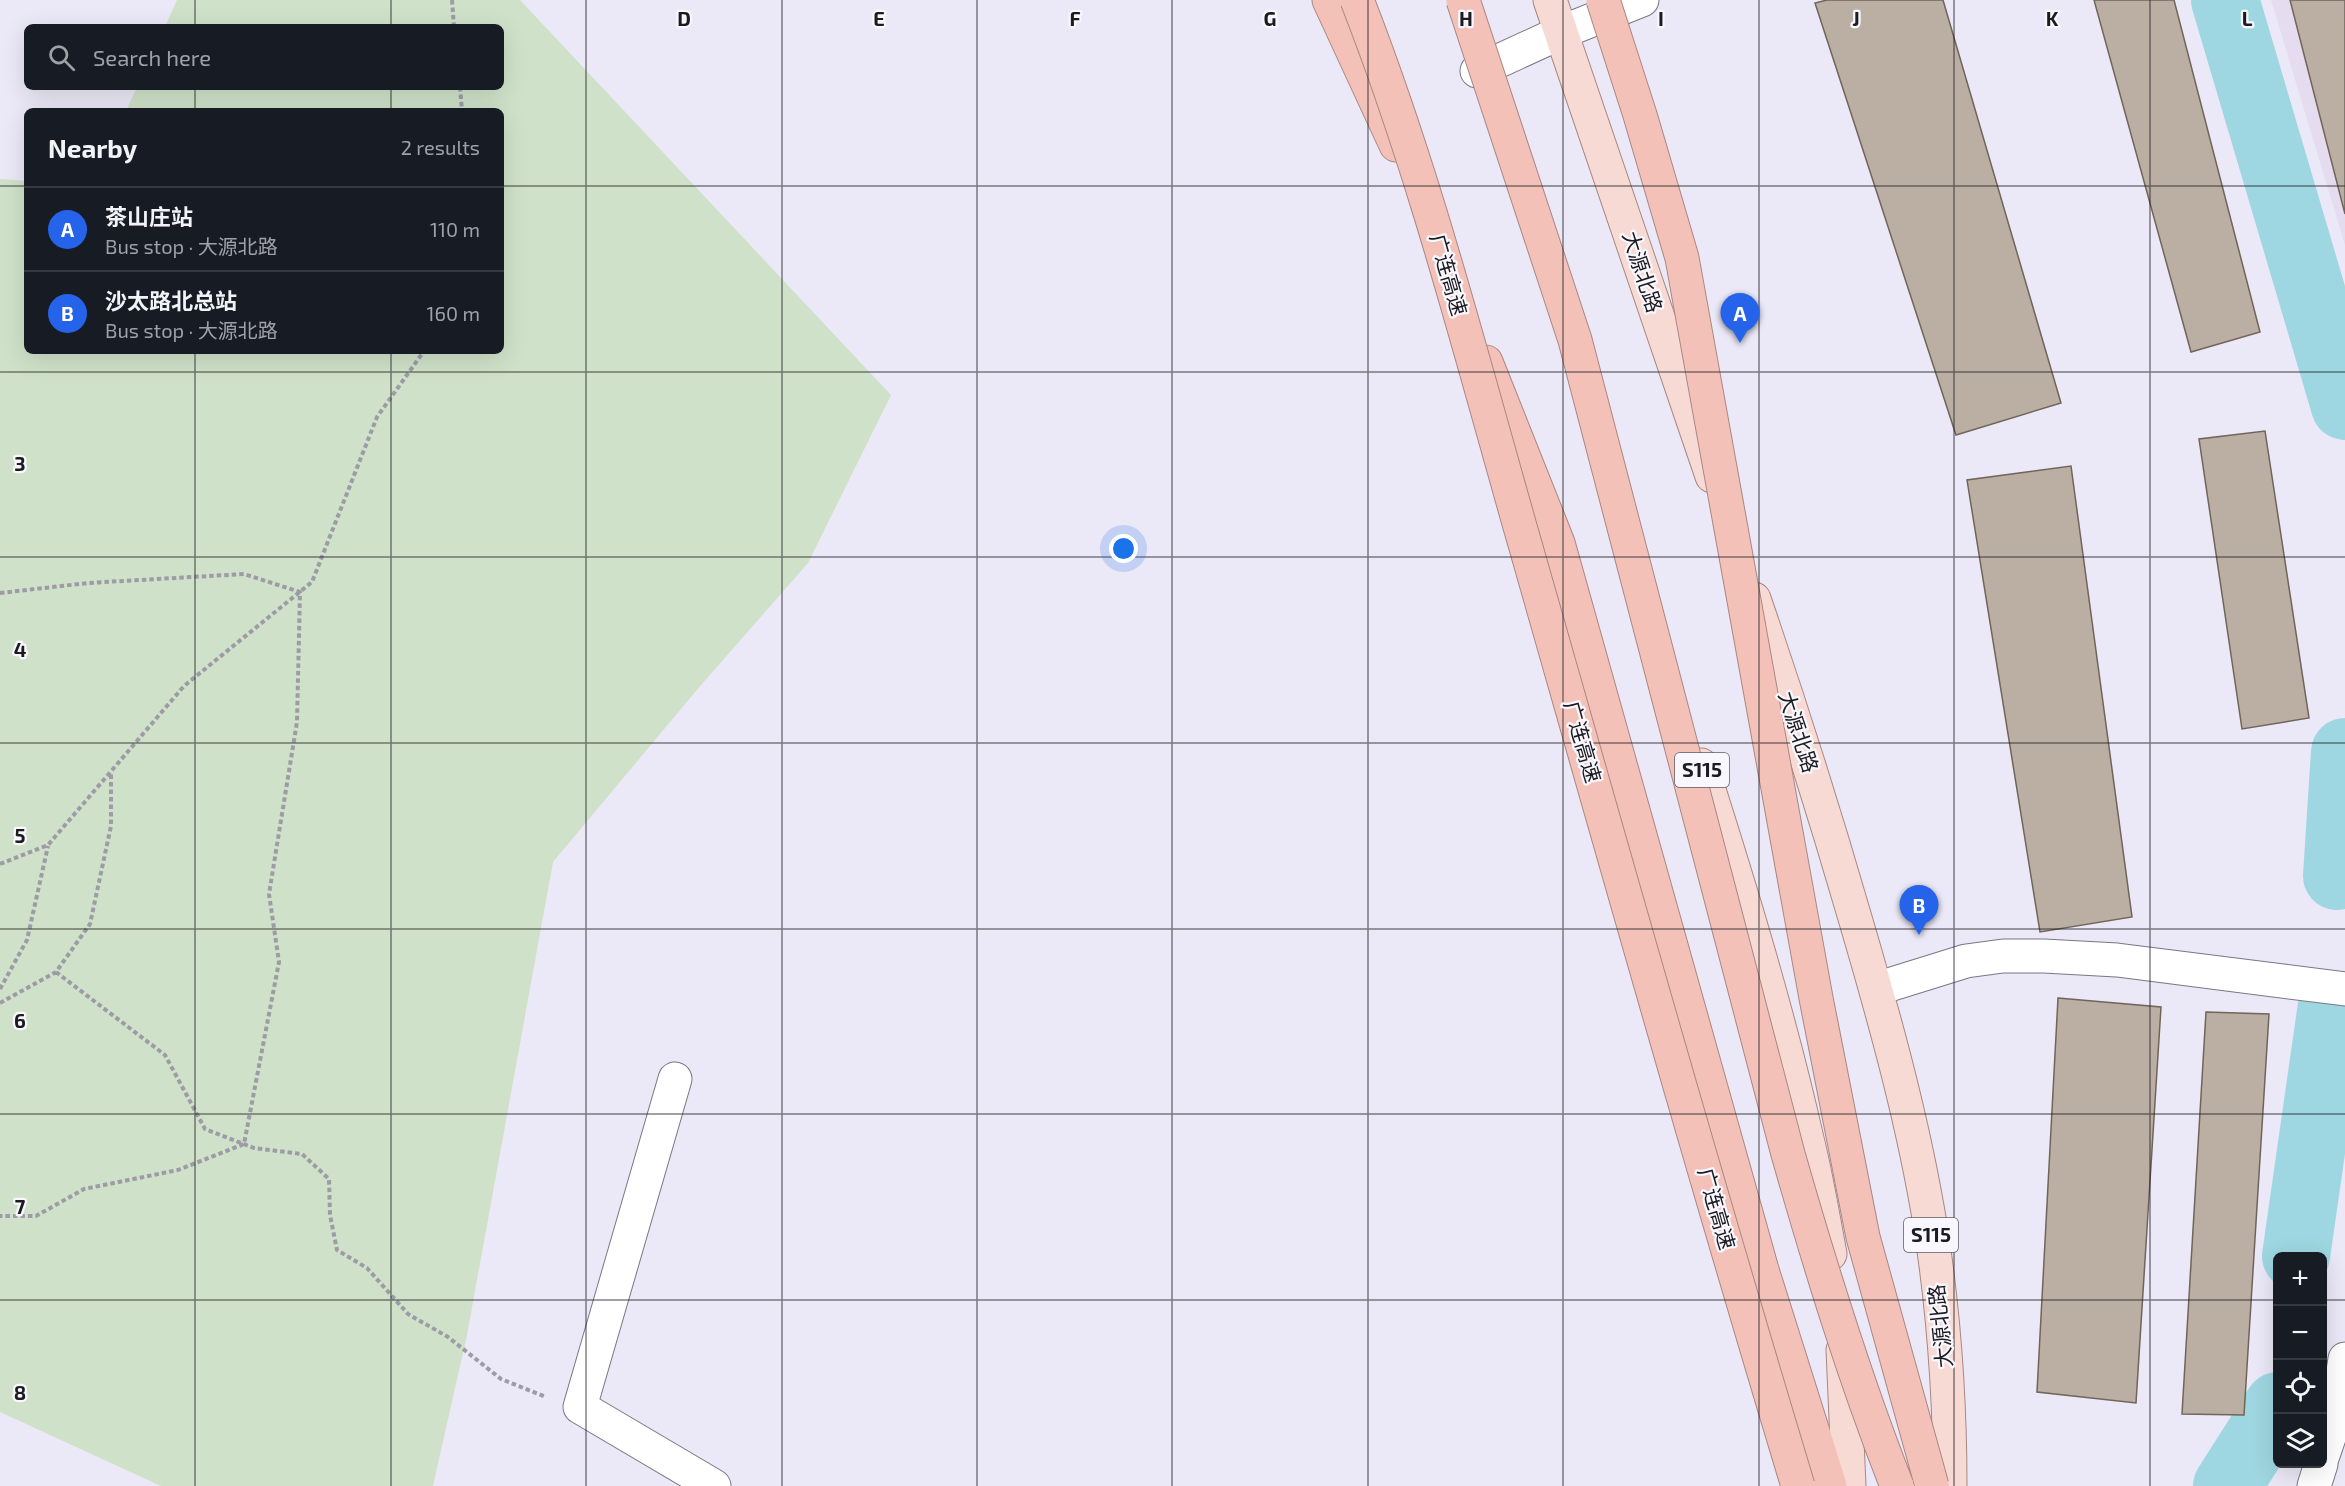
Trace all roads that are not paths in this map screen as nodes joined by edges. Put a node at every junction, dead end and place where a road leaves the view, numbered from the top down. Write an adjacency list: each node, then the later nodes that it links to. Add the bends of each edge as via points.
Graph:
1 (1329, 0): 18 (highway, bridge, via 1421,199 1558,543 1759,1259)
2 (1357, 0): 17 (highway, 广连高速, bridge, via 1432,219)
3 (1449, 0): 9 (main road, S115)
4 (1463, 0): 20 (highway, bridge, via 1575,340 1795,1176 1827,1288)
5 (1550, 0): 8 (main road, 大源北路 / S115)
6 (1603, 0): 21 (highway, bridge, via 1682,258 1863,1237)
7 (1642, 0): 8 (street)
8 (1562, 32): 9 (street); 10 (main road, 大源北路 / S115, via 1798,732)
9 (1477, 71): 19 (main road, S115, via 1740,888 1776,1016 1808,1143 1834,1272 1843,1340)
10 (1876, 989): 11 (street, via 1966,961 2003,956 2117,960); 22 (main road, 大源北路 / S115, via 1930,1229 1943,1330)
11 (2345, 989)
12 (675, 1079): 16 (street, via 580,1407)
13 (2345, 1359): 14 (street)
14 (2327, 1443)
15 (2320, 1468): 23 (street)
16 (714, 1486)
17 (1798, 1486)
18 (1830, 1486)
19 (1849, 1486)
20 (1897, 1486)
21 (1932, 1486)
22 (1950, 1486)
23 (2314, 1486)

